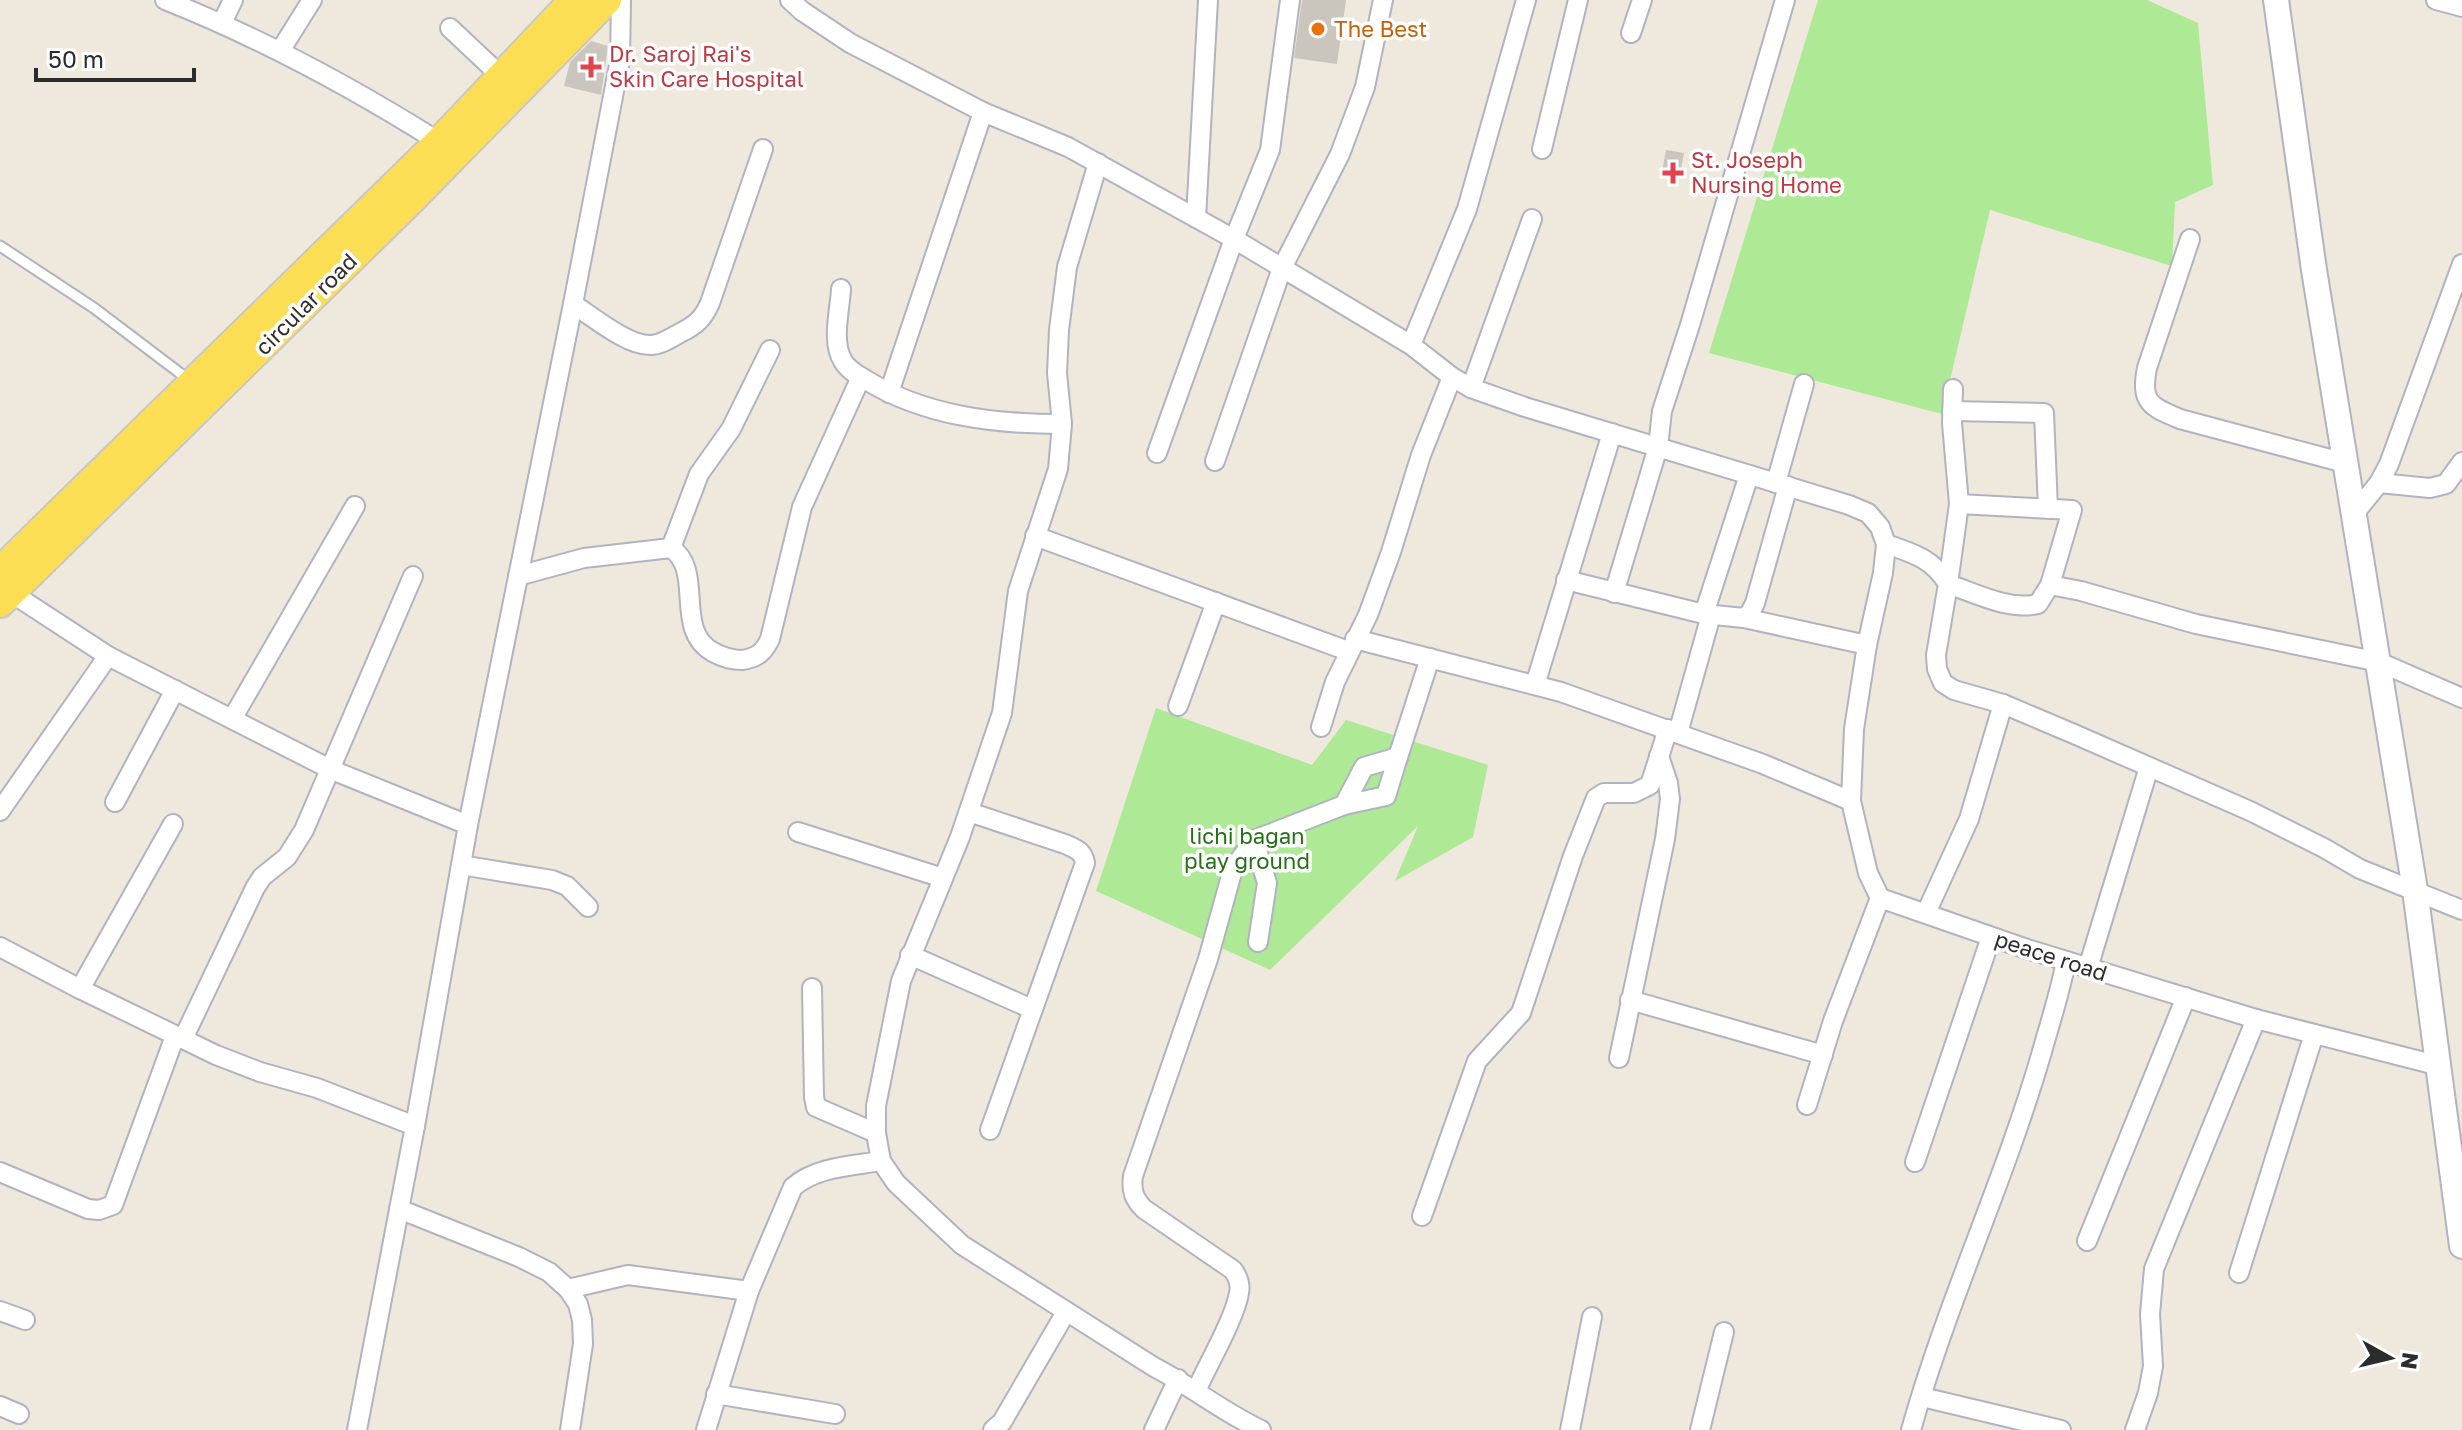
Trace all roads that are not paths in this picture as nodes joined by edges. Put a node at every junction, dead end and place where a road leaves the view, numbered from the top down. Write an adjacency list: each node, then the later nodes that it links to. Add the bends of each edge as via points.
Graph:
1 (165, 0): 18 (street)
2 (233, 0): 18 (street)
3 (312, 0): 21 (street)
4 (574, 0): 22 (main road, circular road)
5 (607, 0): 69 (main road, circular road, via 390,221)
6 (621, 0): 36 (street, via 620,60)
7 (790, 0): 23 (street, via 850,43)
8 (1208, 0): 28 (street)
9 (1290, 0): 30 (street, via 1270,150)
10 (1383, 0): 34 (street, via 1365,87 1340,154)
11 (1526, 0): 37 (street, via 1467,209)
12 (1578, 0): 26 (street)
13 (1642, 0): 20 (street)
14 (1785, 0): 49 (street, via 1662,411)
15 (2276, 0): 53 (main road)
16 (2436, 0): 17 (street)
17 (2462, 7)
18 (222, 23): 21 (street)
19 (450, 28): 22 (street)
20 (1631, 33)
21 (280, 51): 24 (street)
22 (501, 76): 24 (main road, circular road)
23 (983, 112): 27 (street); 45 (street)
24 (439, 142): 41 (main road, circular road)
25 (763, 149): 36 (street, via 710,303 695,326 650,345 626,337)
26 (1542, 149)
27 (1098, 163): 28 (street); 47 (street, via 1067,267 1057,373)
28 (1196, 218): 30 (street)
29 (1532, 219): 43 (street)
30 (1234, 239): 34 (street); 50 (street)
31 (2190, 239): 53 (street, via 2147,368 2146,398 2180,419)
32 (0, 246): 41 (lane)
33 (2462, 264): 55 (street)
34 (1282, 268): 37 (street); 51 (street)
35 (841, 289): 39 (street, via 837,345 841,359)
36 (573, 304): 65 (street)
37 (1411, 345): 40 (street)
38 (770, 350): 63 (street, via 731,429 699,474)
39 (861, 377): 45 (street); 63 (street, via 802,507 764,651 731,660 706,648 691,620 686,566)
40 (1452, 377): 43 (street); 74 (street, via 1368,615)
41 (192, 382): 69 (main road, circular road)
42 (1804, 384): 56 (street)
43 (1471, 388): 48 (street)
44 (1953, 389): 46 (street)
45 (889, 393): 47 (street, via 982,420)
46 (1952, 411): 57 (street); 59 (street, via 2044,413)
47 (1062, 424): 61 (street, via 1058,469)
48 (1612, 433): 49 (street); 66 (street)
49 (1658, 447): 54 (street); 70 (street)
50 (1157, 453)
51 (1215, 461)
52 (2462, 462): 55 (street, via 2446,484 2430,488)
53 (2345, 463): 60 (main road)
54 (1749, 475): 56 (street); 72 (street)
55 (2379, 483): 60 (street)
56 (1782, 485): 62 (street, via 1868,513); 73 (street, via 1755,603)
57 (1959, 504): 59 (street); 67 (street)
58 (355, 506): 84 (street)
59 (2048, 509): 68 (street, via 2072,510)
60 (2354, 514): 78 (main road)
61 (1035, 536): 71 (street); 95 (street, via 1018,591 1002,713)
62 (1886, 544): 67 (street, via 1919,555); 75 (street)
63 (671, 548): 65 (street, via 584,558)
64 (413, 576): 90 (street)
65 (518, 576): 97 (street)
66 (1566, 580): 70 (street); 79 (street)
67 (1948, 584): 68 (street, via 2028,607 2038,604); 82 (street, via 1936,655 1943,683)
68 (2050, 585): 78 (street, via 2196,624)
69 (3, 588): 76 (street)
70 (1614, 593): 72 (street)
71 (1216, 602): 74 (street); 83 (street)
72 (1708, 614): 73 (street); 86 (street)
73 (1744, 618): 75 (street)
74 (1352, 645): 77 (street); 85 (street)
75 (1867, 645): 91 (street, via 1854,729)
76 (108, 656): 80 (street); 94 (street)
77 (1430, 658): 79 (street); 88 (street)
78 (2379, 662): 81 (street); 102 (main road)
79 (1535, 685): 86 (street)
80 (175, 690): 84 (street); 92 (street)
81 (2462, 698)
82 (2003, 704): 89 (street); 106 (street, via 1969,819)
83 (1178, 706)
84 (232, 719): 90 (street)
85 (1321, 727)
86 (1673, 731): 87 (street); 91 (street)
87 (1659, 756): 116 (street, via 1670,799 1667,826); 132 (street, via 1650,785 1634,793 1596,798 1521,1013 1477,1061)
88 (1398, 757): 93 (street, via 1364,767); 93 (street, via 1386,796)
89 (2149, 767): 102 (street, via 2250,811 2360,869); 112 (street)
90 (332, 770): 97 (street); 120 (street, via 295,846 255,888)
91 (1851, 801): 103 (street, via 1868,873)
92 (115, 802)
93 (1344, 805): 99 (street)
94 (0, 811)
95 (969, 812): 101 (street); 117 (street, via 1083,855 1082,877)
96 (173, 824): 114 (street)
97 (468, 825): 100 (street)
98 (798, 832): 101 (street)
99 (1254, 840): 108 (street, via 1267,883); 144 (street, via 1233,869 1131,1188 1144,1209 1239,1279 1233,1311)
100 (461, 865): 104 (street, via 552,880 567,886); 125 (street)
101 (943, 878): 110 (street)
102 (2415, 890): 105 (street); 123 (main road)
103 (1880, 898): 106 (street, peace road); 121 (street)
104 (588, 907)
105 (2462, 910)
106 (1926, 913): 107 (street, peace road)
107 (1991, 937): 111 (street, peace road); 129 (street)
108 (1258, 942)
109 (0, 947): 114 (street)
110 (910, 955): 117 (street); 127 (street, via 890,1027)
111 (2066, 961): 112 (street, peace road); 146 (street, via 2018,1131)
112 (2088, 968): 115 (street, peace road)
113 (812, 988): 127 (street, via 816,1107)
114 (80, 989): 120 (street)
115 (2186, 997): 118 (street, peace road); 133 (street)
116 (1630, 1000): 121 (street); 122 (street)
117 (1032, 1009): 126 (street)
118 (2256, 1019): 119 (street, peace road); 160 (street, via 2154,1269 2153,1366)
119 (2314, 1034): 123 (street, peace road); 135 (street)
120 (179, 1038): 125 (street); 130 (street, via 113,1205 88,1209)
121 (1823, 1055): 124 (street)
122 (1619, 1058)
123 (2436, 1065): 134 (main road)
124 (1807, 1105)
125 (415, 1126): 131 (street)
126 (990, 1130)
127 (876, 1133): 128 (street)
128 (881, 1161): 137 (street, via 816,1173 793,1187); 139 (street, via 896,1183 962,1245)
129 (1915, 1162)
130 (0, 1172)
131 (399, 1209): 136 (street, via 519,1257); 150 (street)
132 (1422, 1216)
133 (2087, 1241)
134 (2462, 1246)
135 (2239, 1273)
136 (568, 1289): 137 (street, via 628,1275); 151 (street, via 578,1304 583,1344)
137 (749, 1291): 145 (street)
138 (0, 1311): 141 (street)
139 (1066, 1312): 143 (street); 153 (street)
140 (1592, 1317): 156 (street)
141 (25, 1320)
142 (1724, 1332): 157 (street)
143 (1178, 1379): 144 (street); 154 (street)
144 (1196, 1391): 155 (street)
145 (716, 1394): 149 (street); 152 (street)
146 (1922, 1397): 158 (street); 159 (street)
147 (0, 1406): 148 (street)
148 (19, 1414)
149 (835, 1414)
150 (357, 1430)
151 (570, 1430)
152 (706, 1430)
153 (993, 1430)
154 (1154, 1430)
155 (1261, 1430)
156 (1570, 1430)
157 (1700, 1430)
158 (1911, 1430)
159 (2061, 1430)
160 (2135, 1430)

